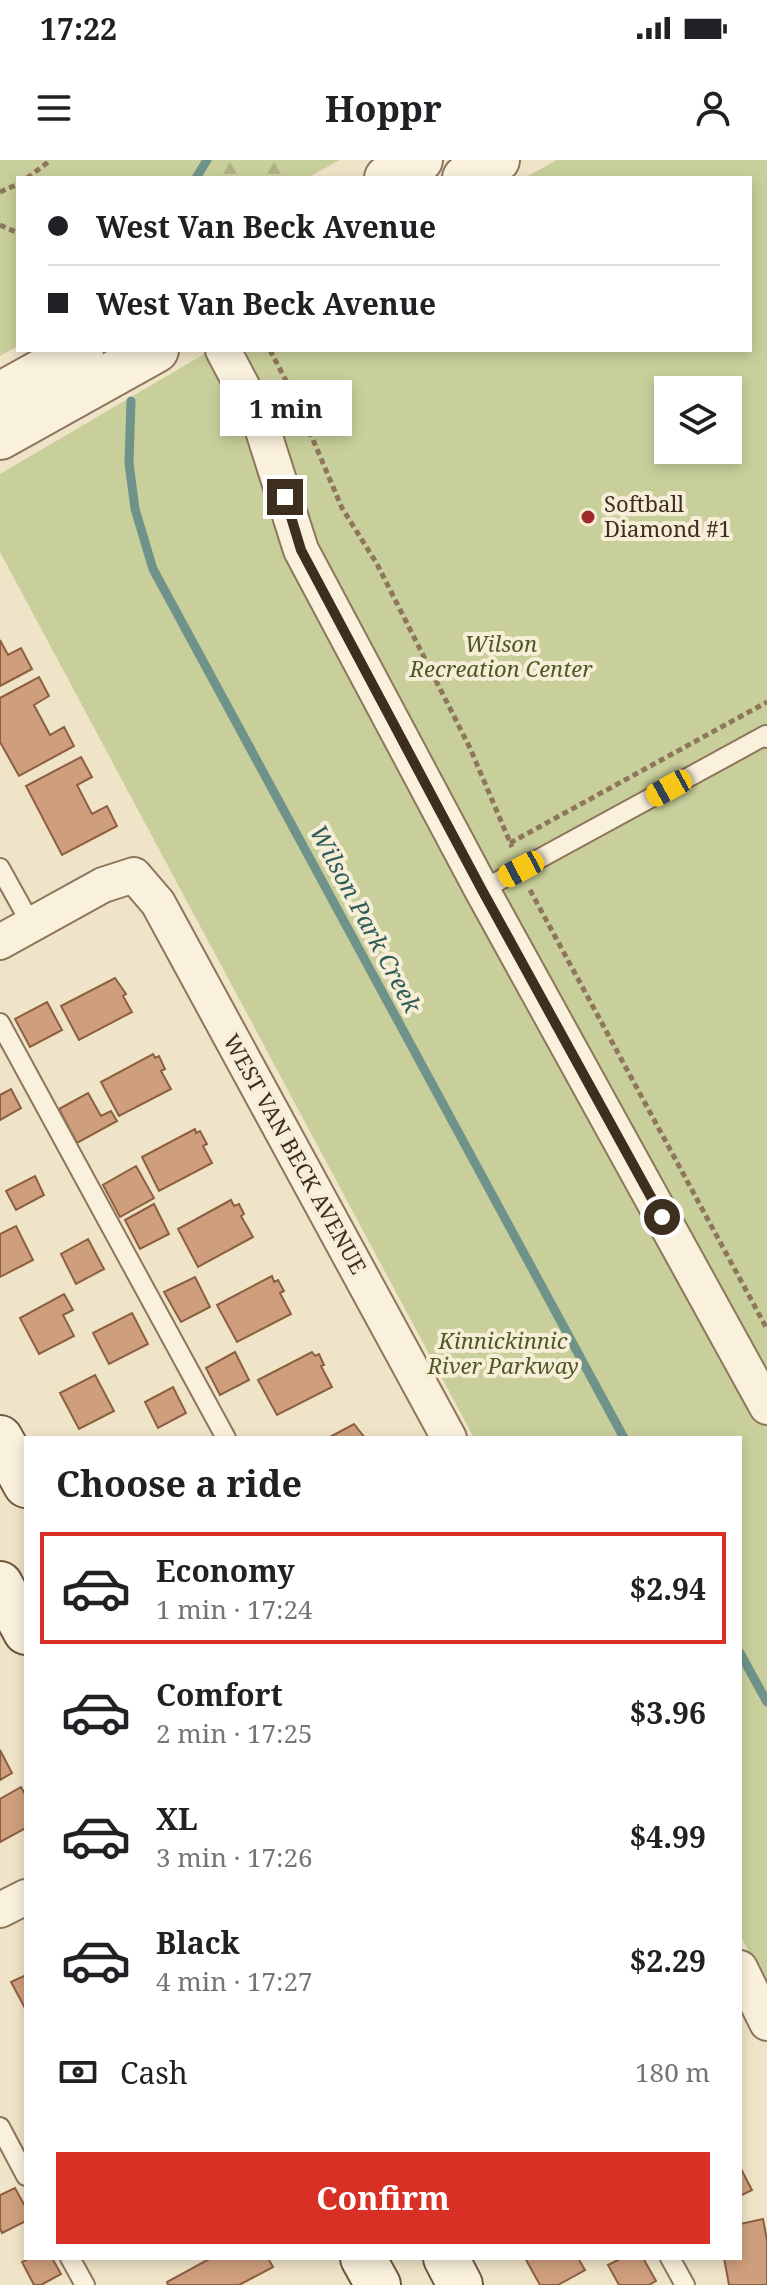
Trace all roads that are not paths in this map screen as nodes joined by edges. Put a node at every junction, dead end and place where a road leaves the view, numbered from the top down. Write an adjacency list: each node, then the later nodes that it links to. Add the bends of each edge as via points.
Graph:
1 (420, 160): 3 (street)
2 (497, 160): 4 (street)
3 (391, 176)
4 (469, 176)
5 (79, 352): 8 (street)
6 (150, 352): 8 (street)
7 (224, 352): 12 (street, via 259,418 301,550)
8 (25, 396): 9 (street)
9 (0, 437)
10 (767, 738): 12 (lane)
11 (0, 868): 13 (lane)
12 (482, 890): 16 (street)
13 (31, 924): 14 (street); 18 (street, WEST VAN BECK AVENUE, via 103,885 134,875 158,903)
14 (0, 942)
15 (0, 1023): 17 (lane)
16 (767, 1407)
17 (225, 1436)
18 (448, 1436)
19 (0, 1438): 20 (street)
20 (24, 1481)
21 (0, 1584): 22 (street)
22 (24, 1628)
23 (24, 1898): 24 (street)
24 (0, 1910)
25 (742, 1972): 26 (street)
26 (767, 2023)
27 (0, 2127): 28 (lane)
28 (24, 2172)
29 (71, 2260): 33 (lane)
30 (364, 2260): 34 (street)
31 (447, 2260): 35 (street)
32 (671, 2260): 36 (lane)
33 (85, 2285)
34 (378, 2285)
35 (460, 2285)
36 (685, 2285)

